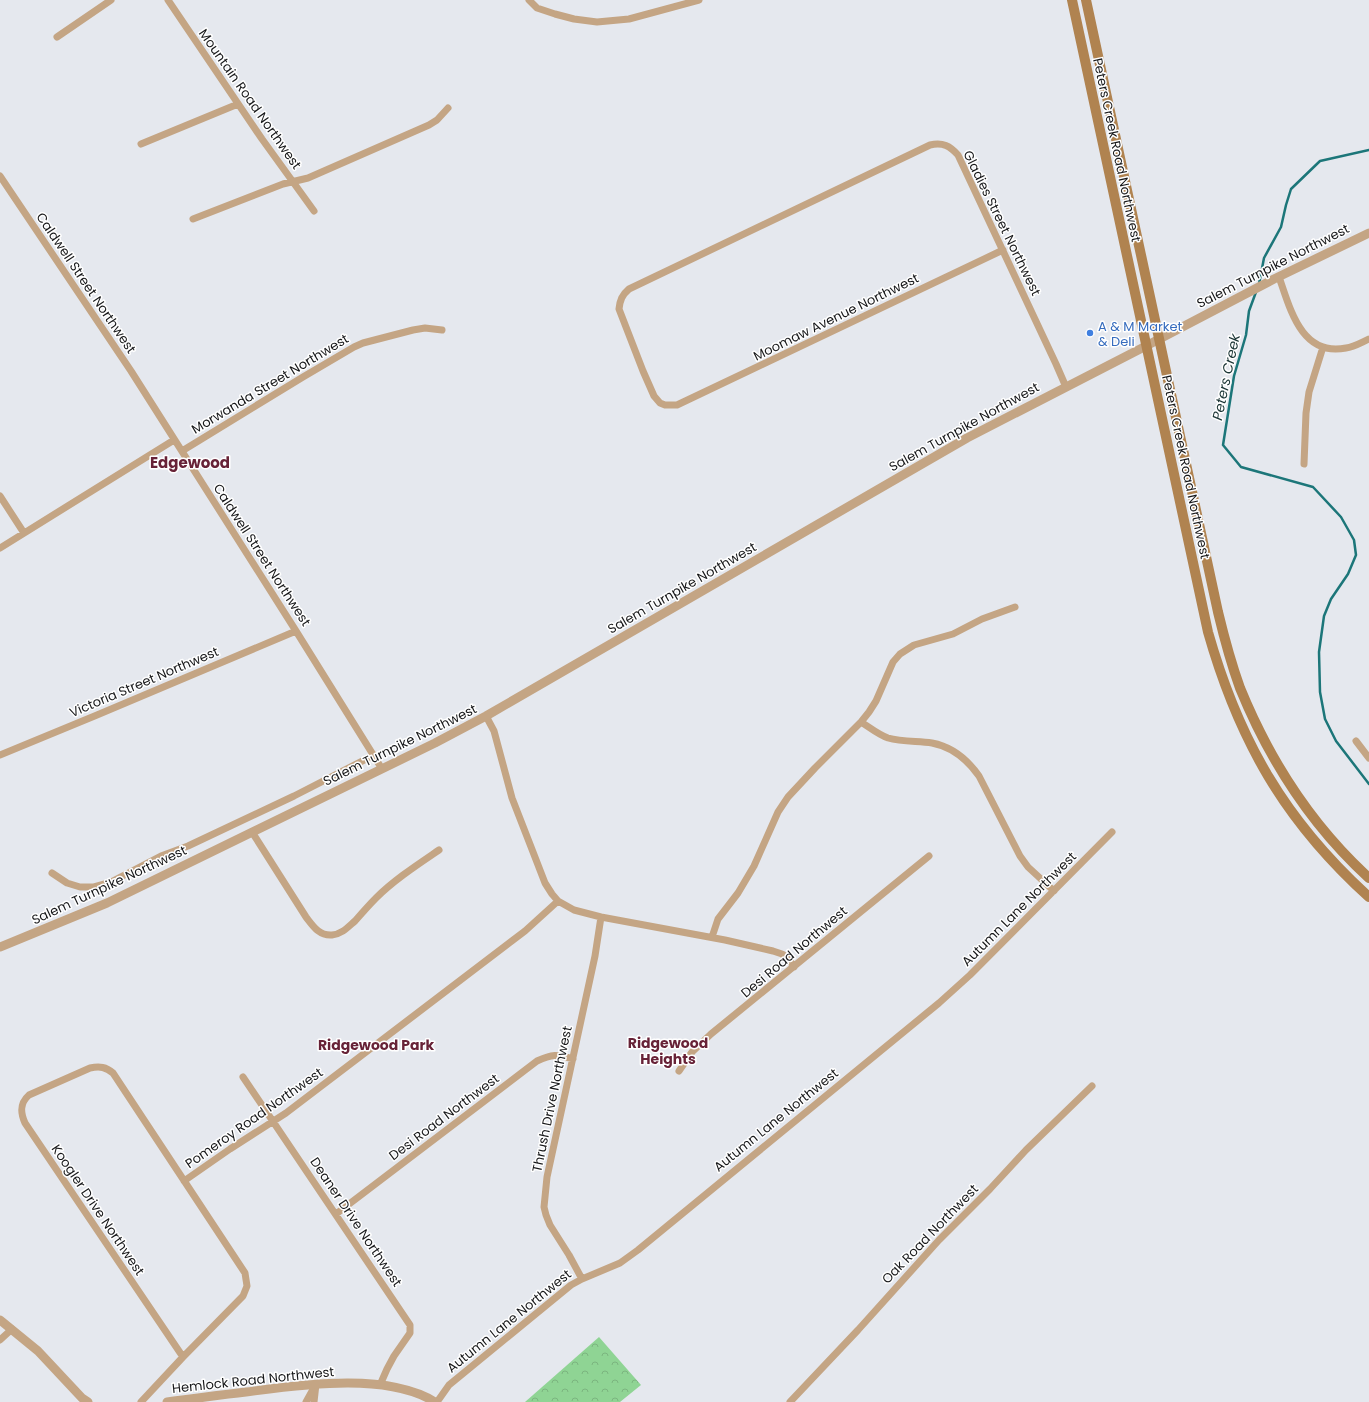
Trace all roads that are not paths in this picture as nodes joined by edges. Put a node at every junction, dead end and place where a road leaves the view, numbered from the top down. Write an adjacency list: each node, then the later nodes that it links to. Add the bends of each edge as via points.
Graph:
1 (111, 0): 7 (street)
2 (168, 0): 8 (street, Mountain Road Northwest)
3 (699, 0): 6 (street, via 628,19 597,22 555,14 537,8)
4 (1072, 0): 21 (main road, Peters Creek Road Northwest)
5 (1086, 0): 19 (main road, Peters Creek Road Northwest)
6 (530, 2)
7 (57, 37)
8 (238, 104): 10 (street); 12 (street, Mountain Road Northwest)
9 (448, 108): 12 (street, via 429,125 308,178)
10 (141, 144)
11 (0, 176): 25 (street, Caldwell Street Northwest, via 131,371)
12 (293, 181): 13 (street, Mountain Road Northwest); 14 (street)
13 (314, 211)
14 (193, 219)
15 (1369, 232): 17 (street, Salem Turnpike Northwest)
16 (1002, 250): 23 (street, Gladies Street Northwest); 24 (street, Moomaw Avenue Northwest); 24 (street, Gladies Street Northwest, via 958,155 953,149 937,143 668,270 627,290 619,309 643,371 657,399 665,405)
17 (1276, 278): 19 (street, Salem Turnpike Northwest); 22 (street, via 1300,329 1314,343)
18 (442, 330): 26 (street, Morwanda Street Northwest, via 413,330 354,347)
19 (1160, 339): 21 (street, Salem Turnpike Northwest); 45 (main road, Peters Creek Road Northwest, via 1218,612 1226,646 1240,686 1264,741 1298,796 1338,846)
20 (1369, 339): 22 (street, via 1346,348)
21 (1146, 346): 23 (street, Salem Turnpike Northwest); 47 (main road, Peters Creek Road Northwest, via 1208,632 1228,695 1248,741 1286,804 1316,843)
22 (1323, 347): 27 (street, via 1309,392)
23 (1066, 387): 33 (street, Salem Turnpike Northwest, via 967,438)
24 (680, 404)
25 (174, 440): 26 (street, Caldwell Street Northwest); 29 (street)
26 (182, 451): 32 (street, Caldwell Street Northwest)
27 (1304, 464)
28 (0, 496): 29 (street)
29 (24, 533): 30 (street)
30 (0, 548)
31 (1015, 607): 34 (street, via 982,619 953,634 904,650 892,662 876,701)
32 (296, 630): 36 (street, Victoria Street Northwest); 37 (street, Caldwell Street Northwest)
33 (486, 716): 39 (street, Salem Turnpike Northwest); 48 (street, via 494,731 512,798 533,852 545,882)
34 (861, 722): 46 (street, via 886,737 932,743 951,748 959,754 979,776 1020,856); 50 (street, via 788,797 772,821 754,866 718,919)
35 (1356, 741): 38 (street)
36 (0, 754)
37 (374, 755): 39 (street, Caldwell Street Northwest); 44 (street, via 294,796 161,856 111,882 93,887 80,887)
38 (1369, 758)
39 (382, 769): 40 (street, Salem Turnpike Northwest)
40 (252, 832): 42 (street, via 315,929 330,935 344,930 395,882); 51 (street, Salem Turnpike Northwest, via 107,903)
41 (1112, 832): 46 (street, Autumn Lane Northwest)
42 (439, 850)
43 (929, 856): 52 (street, Desi Road Northwest)
44 (52, 874)
45 (1369, 878)
46 (1054, 891): 60 (street, Autumn Lane Northwest, via 970,975 918,1021 638,1250 611,1268)
47 (1369, 897)
48 (558, 901): 49 (street, via 574,910); 57 (street, Pomeroy Road Northwest, via 525,931)
49 (601, 917): 50 (street); 53 (street, Thrush Drive Northwest)
50 (712, 937): 52 (street, via 782,954)
51 (0, 948)
52 (794, 967): 54 (street, Desi Road Northwest, via 692,1052 684,1060)
53 (573, 1060): 59 (street, Desi Road Northwest, via 552,1055 537,1062); 60 (street, Thrush Drive Northwest, via 547,1177 544,1208 550,1224)
54 (679, 1071)
55 (244, 1077): 57 (street, Deaner Drive Northwest)
56 (1092, 1086): 73 (street, Oak Road Northwest, via 939,1240)
57 (273, 1120): 58 (street, Pomeroy Road Northwest); 59 (street, Deaner Drive Northwest)
58 (184, 1181): 64 (street, Pomeroy Road Northwest, via 245,1273 248,1286 243,1296); 64 (street, Koogler Drive Northwest, via 108,1069 97,1066 90,1068 25,1099 21,1110 25,1122)
59 (336, 1214): 66 (street, Deaner Drive Northwest, via 410,1325 410,1333 394,1356)
60 (582, 1279): 72 (street, Autumn Lane Northwest, via 570,1285 454,1381)
61 (0, 1320): 62 (street)
62 (12, 1329): 63 (street); 67 (street, via 38,1351)
63 (0, 1340)
64 (183, 1357): 68 (street, Pomeroy Road Northwest)
65 (316, 1384): 66 (street, Hemlock Road Northwest); 69 (street, Hemlock Road Northwest); 70 (street); 71 (street)
66 (380, 1385): 72 (street, Hemlock Road Northwest, via 417,1393)
67 (88, 1402)
68 (141, 1402)
69 (167, 1402)
70 (306, 1402)
71 (314, 1402)
72 (436, 1402)
73 (790, 1402)

